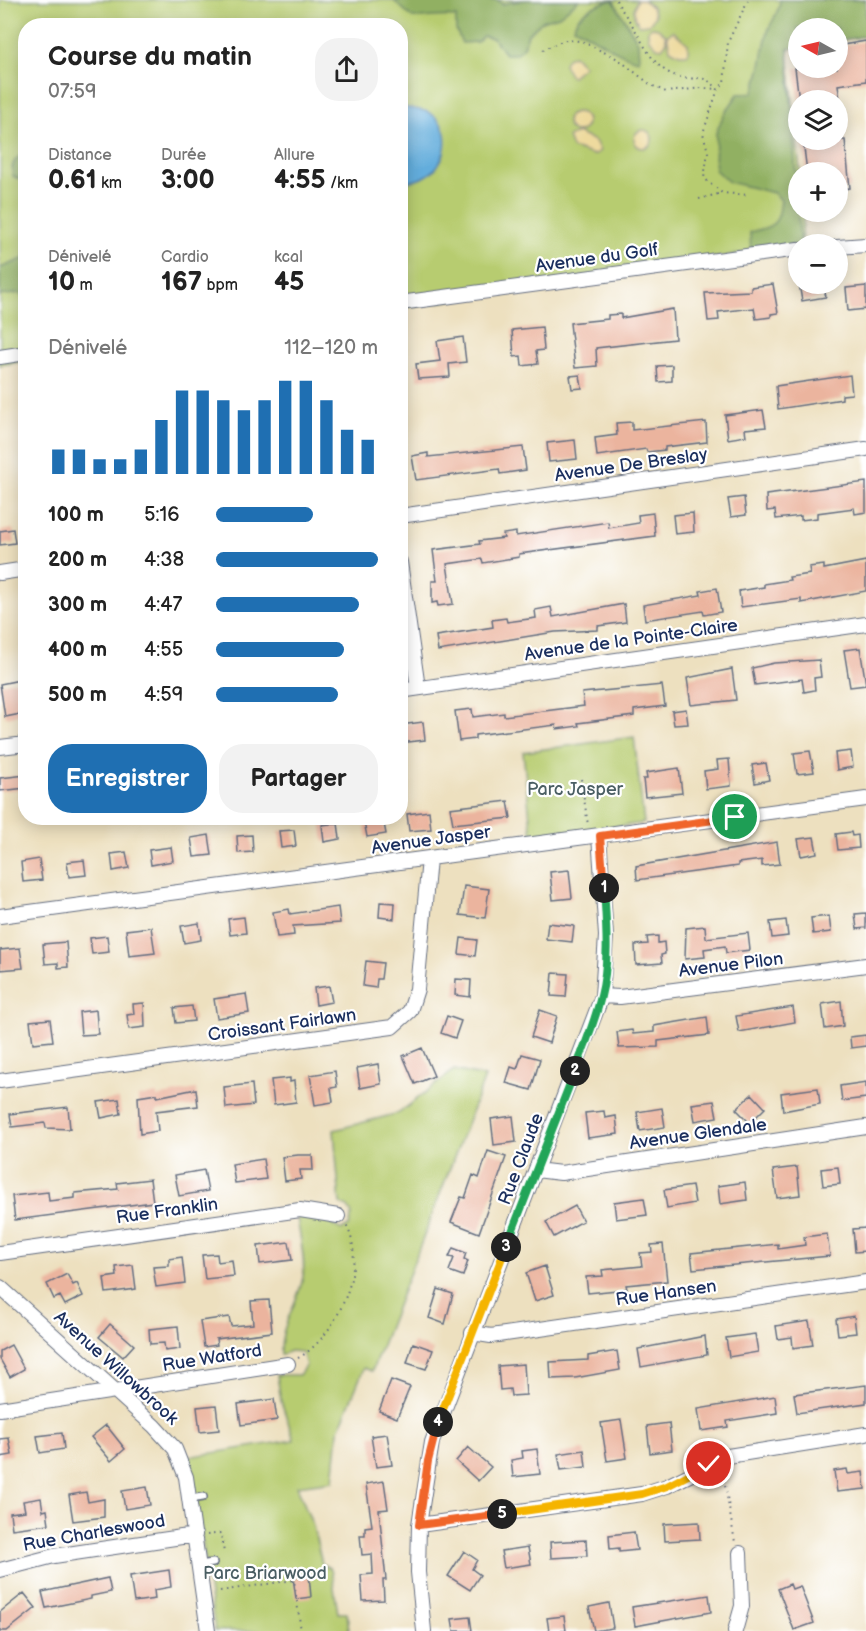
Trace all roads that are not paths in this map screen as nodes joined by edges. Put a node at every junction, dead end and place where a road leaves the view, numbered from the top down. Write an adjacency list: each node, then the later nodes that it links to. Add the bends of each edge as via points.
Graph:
1 (866, 245): 2 (street)
2 (848, 246)
3 (788, 250): 4 (street, Avenue du Golf)
4 (408, 302)
5 (18, 354): 6 (street)
6 (0, 357)
7 (866, 449): 8 (street, Avenue De Breslay)
8 (408, 515)
9 (18, 570): 10 (street)
10 (0, 573)
11 (408, 618): 13 (street)
12 (866, 624): 13 (street, Avenue de la Pointe-Claire)
13 (418, 688): 14 (street, Avenue de la Pointe-Claire)
14 (408, 690)
15 (18, 745): 16 (street)
16 (0, 747)
17 (866, 799): 18 (street, Avenue Jasper)
18 (594, 833): 19 (street, Avenue Jasper); 22 (street, Rue Claude, via 606,936)
19 (429, 859): 20 (street, Avenue Jasper); 23 (street, Croissant Fairlawn, via 417,989 410,1011 392,1027)
20 (0, 916)
21 (866, 965): 22 (street, Avenue Pilon, via 620,997)
22 (602, 996): 25 (street, Rue Claude)
23 (0, 1081)
24 (866, 1127): 25 (street, Avenue Glendale, via 561,1173)
25 (536, 1170): 30 (street, Rue Claude)
26 (343, 1222): 27 (street, Rue Franklin, via 300,1209)
27 (0, 1253)
28 (866, 1282): 30 (street, Rue Hansen, via 492,1336)
29 (0, 1287): 32 (street, Avenue Willowbrook)
30 (472, 1332): 35 (street, Rue Claude, via 435,1434)
31 (288, 1364): 32 (street, Rue Watford)
32 (115, 1391): 33 (street, Rue Watford); 36 (street, Avenue Willowbrook, via 175,1449 196,1498)
33 (0, 1409)
34 (866, 1434): 35 (street, via 728,1456 642,1494)
35 (419, 1525): 40 (street, Rue Claude, via 418,1572)
36 (195, 1535): 38 (street, Rue Charleswood, via 54,1556); 39 (street, Avenue Willowbrook, via 206,1564)
37 (739, 1549): 41 (street, via 742,1606)
38 (0, 1570)
39 (208, 1631)
40 (424, 1631)
41 (735, 1631)

